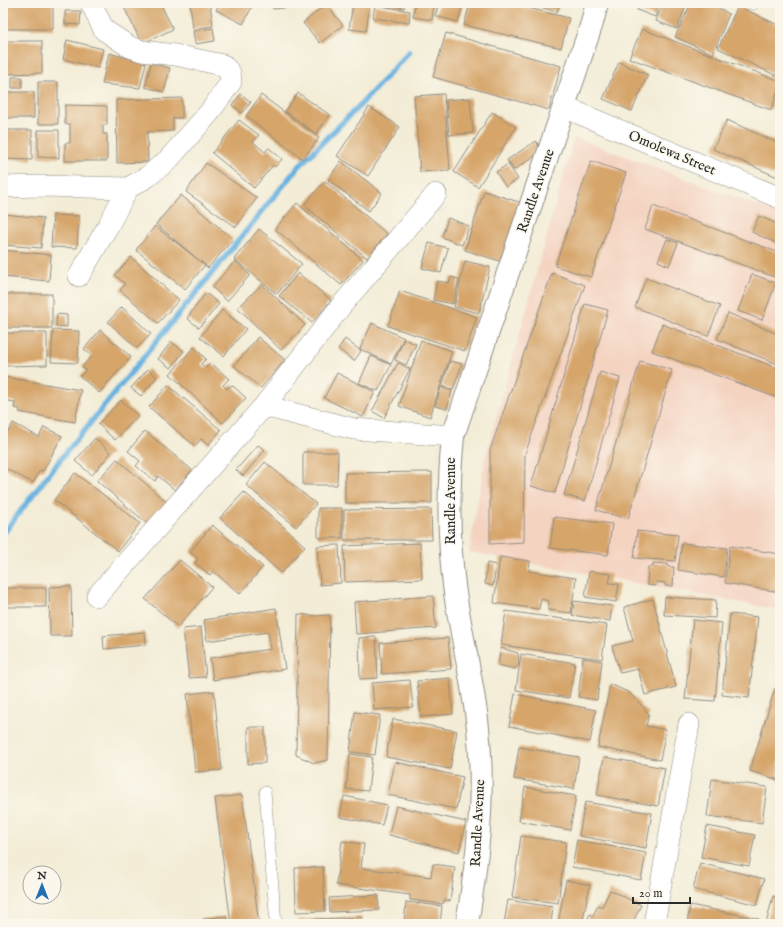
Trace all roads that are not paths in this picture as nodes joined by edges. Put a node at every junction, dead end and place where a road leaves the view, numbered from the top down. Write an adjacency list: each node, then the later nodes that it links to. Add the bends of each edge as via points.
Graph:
1 (91, 3): 5 (street, via 104,30 130,47 223,65 230,73 231,82 209,113 168,160)
2 (597, 3): 3 (street, Randle Avenue)
3 (564, 107): 7 (street, Omolewa Street); 10 (street, Randle Avenue)
4 (3, 187): 5 (street)
5 (128, 188): 8 (street)
6 (436, 194): 9 (street, via 341,306)
7 (780, 198)
8 (79, 276)
9 (264, 406): 10 (street, via 354,429); 11 (street)
10 (453, 436): 15 (street, Randle Avenue, via 448,482 449,530 455,593 478,727 482,788 478,853)
11 (97, 596)
12 (690, 724): 16 (street)
13 (265, 792): 14 (lane)
14 (276, 924)
15 (467, 924)
16 (654, 924)

